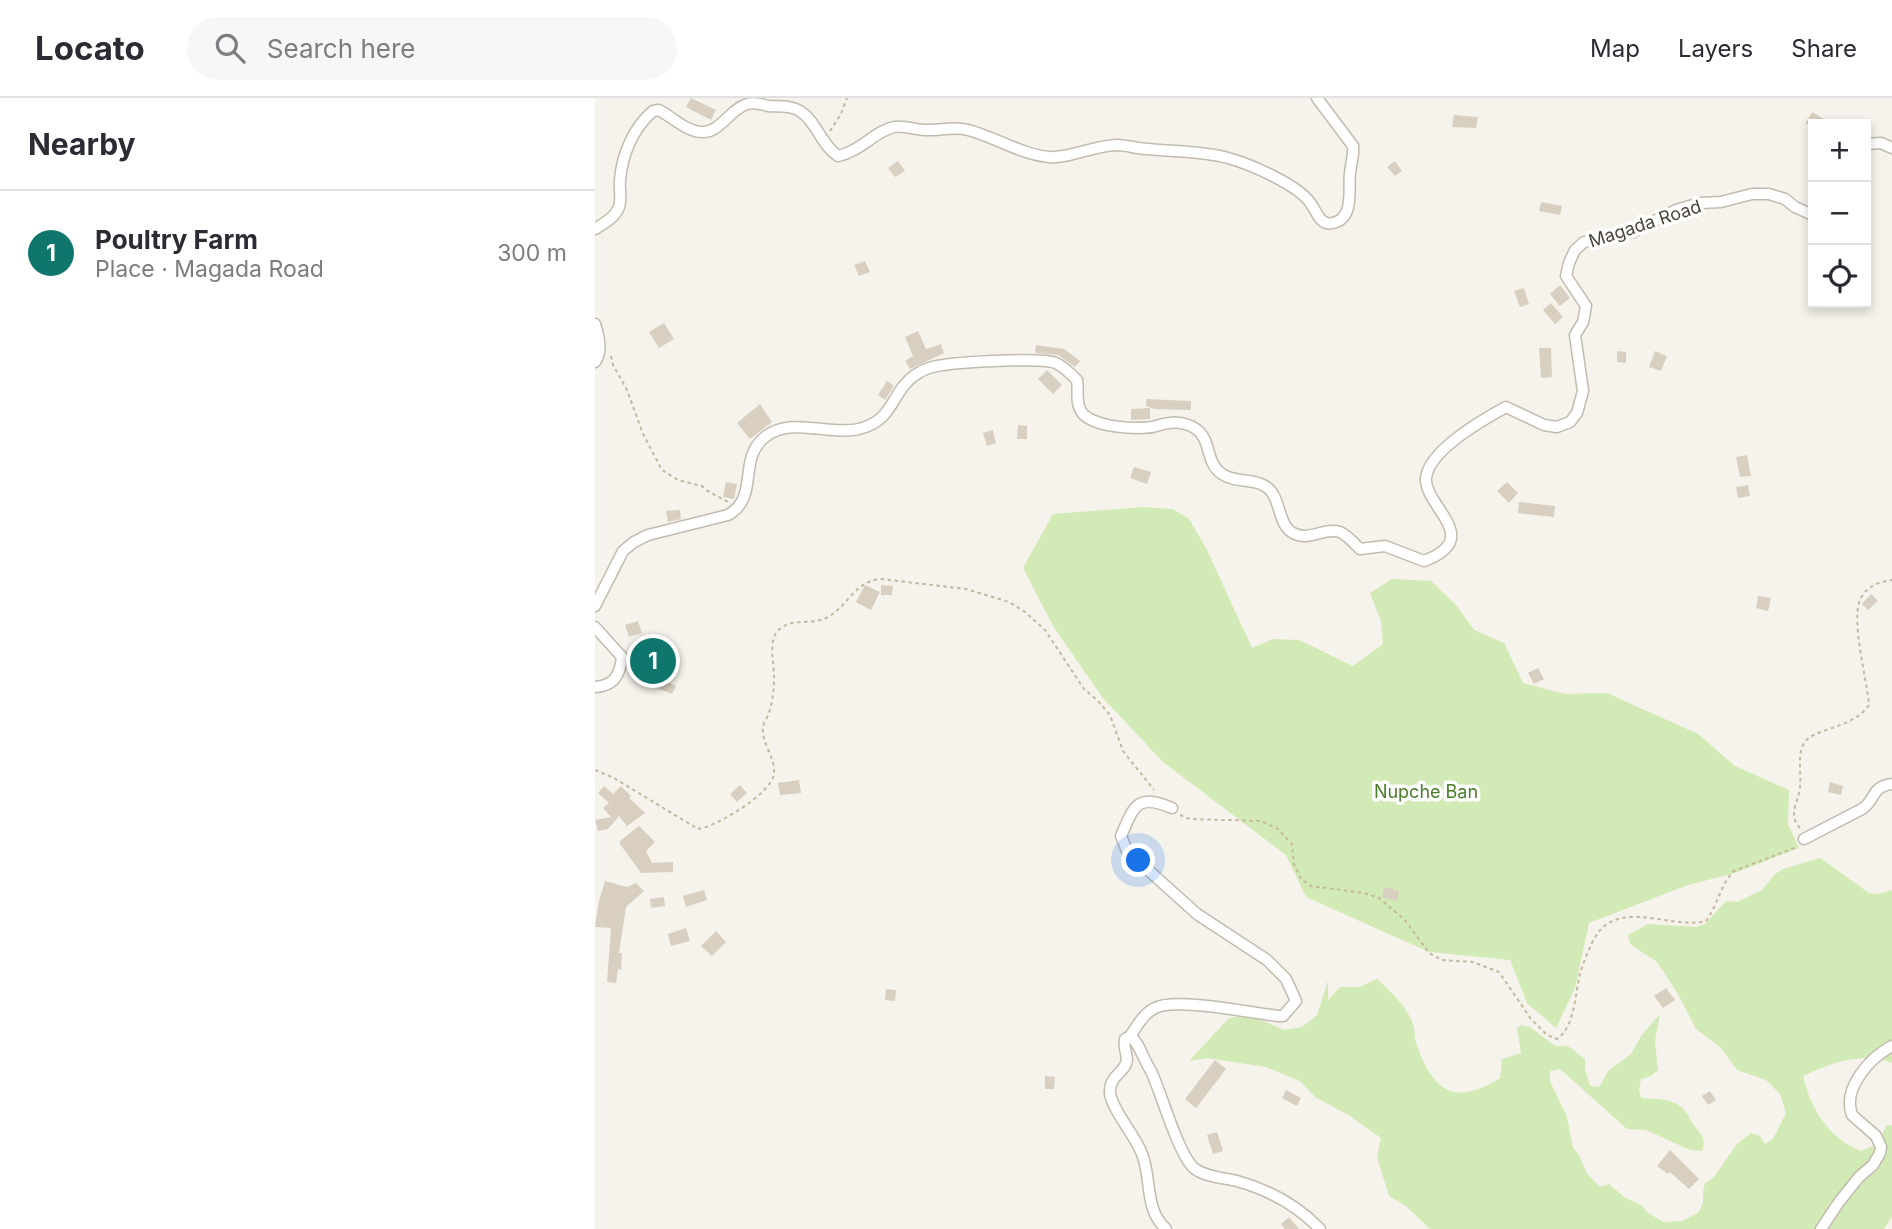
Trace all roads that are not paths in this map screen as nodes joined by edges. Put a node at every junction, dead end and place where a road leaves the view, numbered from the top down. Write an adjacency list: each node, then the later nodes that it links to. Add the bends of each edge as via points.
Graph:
1 (1317, 98): 5 (street, via 1353,146 1351,192 1344,217 1336,223 1320,219 1310,201 1294,188 1227,158 1118,145 1051,157 954,127 895,127 838,156 800,111 758,103 745,105 719,126 700,133 653,111 627,149 619,209)
2 (1871, 144): 3 (street)
3 (1892, 148)
4 (1808, 213): 8 (street, Magada Road, via 1785,199 1752,194 1677,210 1633,232 1584,242 1575,250 1566,276 1586,306 1575,335 1583,391 1577,413 1557,427 1534,422 1506,407 1470,428 1439,455 1426,477 1451,536 1438,556 1425,561 1385,546 1360,549 1333,531 1296,535 1289,531 1274,494 1265,486 1221,474 1210,462 1199,431 1180,422 1142,427 1088,421 1078,404 1077,380 1055,363 978,361 927,368 907,382 887,414 860,429 798,427 764,438 749,467 743,504 727,515 634,542 623,551)
5 (595, 229)
6 (595, 324): 7 (street, via 599,356)
7 (595, 362)
8 (595, 606)
9 (595, 627): 10 (street, via 622,657 621,672 615,679)
10 (595, 687)
11 (1892, 784): 13 (street, via 1876,789 1862,809)
12 (1172, 808): 14 (street, via 1154,800 1133,809 1121,836 1127,851 1197,914 1267,960 1286,979 1296,1000 1283,1016 1165,1003 1153,1008)
13 (1804, 839)
14 (1130, 1036): 16 (street, via 1123,1045 1127,1060 1113,1078 1111,1096 1143,1156 1153,1213); 17 (street, via 1156,1079 1180,1146 1195,1169 1270,1193 1294,1205)
15 (1892, 1046): 18 (street, via 1867,1067 1850,1099 1852,1115 1876,1136 1880,1153)
16 (1165, 1229)
17 (1320, 1229)
18 (1821, 1229)

